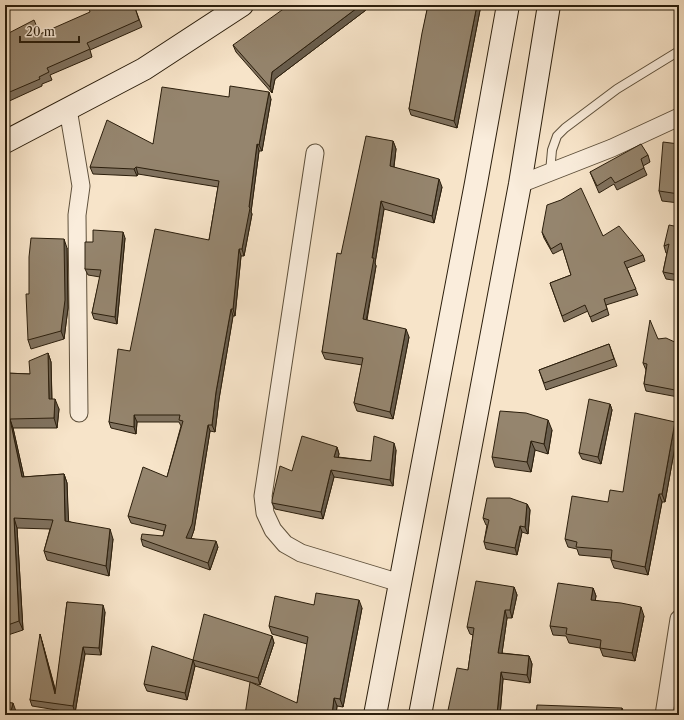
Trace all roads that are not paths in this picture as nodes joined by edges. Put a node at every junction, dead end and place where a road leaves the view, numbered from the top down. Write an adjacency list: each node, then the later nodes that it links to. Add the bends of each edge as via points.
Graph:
1 (242, 5): 5 (street, via 144,68)
2 (508, 5): 12 (street)
3 (549, 5): 10 (street)
4 (679, 51): 9 (lane, via 617,89 565,128 554,143)
5 (68, 108): 7 (street); 11 (street, via 81,186 77,215)
6 (679, 117): 9 (street, via 612,148)
7 (5, 142)
8 (315, 154): 12 (street, via 263,496 265,513 273,530 285,544 301,553)
9 (550, 172): 10 (street)
10 (520, 184): 15 (street)
11 (79, 413)
12 (400, 583): 14 (street)
13 (679, 619): 16 (street)
14 (375, 715)
15 (420, 715)
16 (664, 715)

